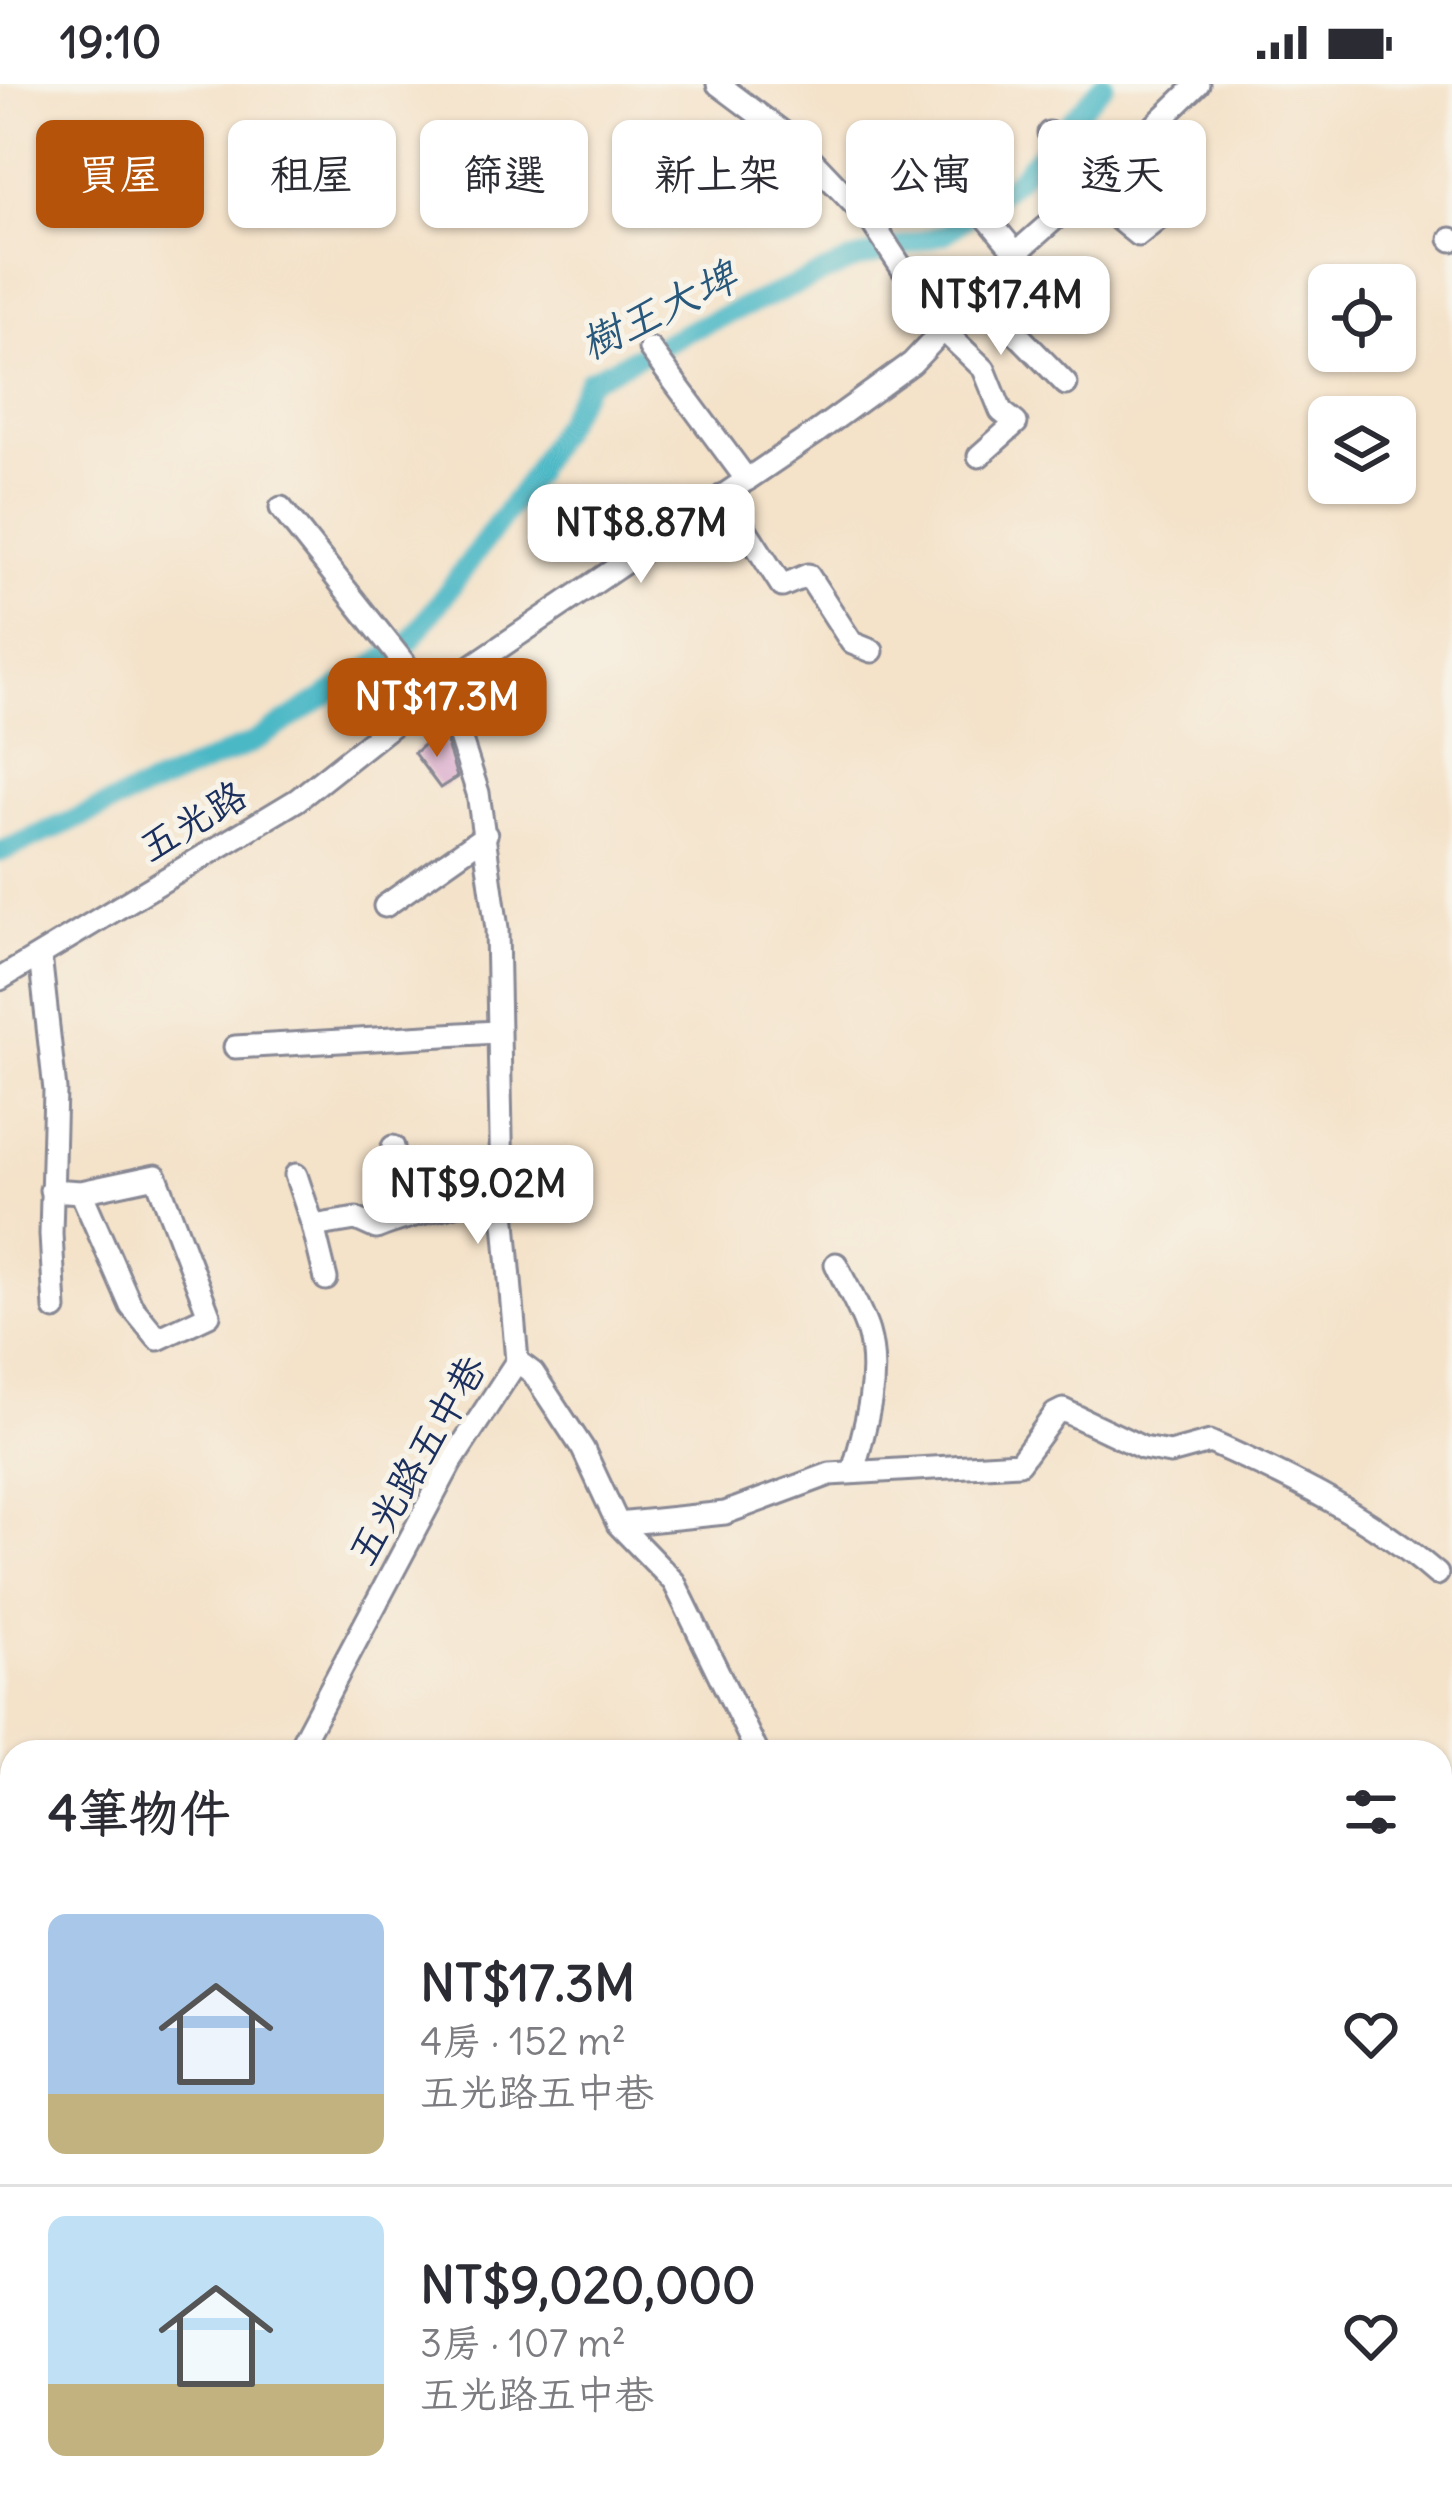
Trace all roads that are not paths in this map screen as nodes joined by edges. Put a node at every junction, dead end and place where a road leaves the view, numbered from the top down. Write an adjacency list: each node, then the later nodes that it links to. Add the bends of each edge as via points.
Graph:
1 (718, 84): 8 (street, via 793,140 874,224)
2 (1198, 84): 3 (street, 五光路)
3 (1161, 120)
4 (995, 228): 6 (street)
5 (1045, 228): 6 (street, 五光路)
6 (1016, 253): 7 (street, 五光路)
7 (977, 293): 8 (street, 五光路); 10 (street)
8 (942, 329): 11 (street, via 984,370 1001,411 1016,423); 12 (street, 五光路, via 912,363)
9 (650, 350): 12 (street)
10 (1066, 384)
11 (979, 456)
12 (748, 480): 13 (street, 五光路)
13 (724, 496): 15 (street, via 782,586 808,574 852,644); 16 (street, 五光路)
14 (281, 508): 16 (street, 五光路五中巷)
15 (872, 651)
16 (431, 694): 17 (street, 五光路五中巷, via 458,731); 19 (street, 五光路, via 296,800)
17 (486, 836): 18 (street); 21 (street, 五光路五中巷)
18 (385, 906)
19 (40, 955): 20 (street, 五光路); 26 (street, via 55,1090)
20 (0, 979)
21 (496, 1031): 22 (street); 25 (street, 五光路五中巷)
22 (235, 1047)
23 (393, 1147): 28 (street)
24 (296, 1175): 29 (street)
25 (502, 1187): 28 (street); 33 (street, 五光路五中巷)
26 (51, 1190): 27 (street); 32 (street)
27 (81, 1192): 27 (street, via 130,1306 158,1339 209,1315 156,1176)
28 (402, 1217): 29 (street, via 376,1228 356,1219)
29 (313, 1226): 31 (street)
30 (836, 1264): 34 (street, via 872,1359)
31 (326, 1279)
32 (55, 1310)
33 (517, 1361): 35 (street, via 583,1449); 37 (street, 五光路五中巷, via 450,1464)
34 (853, 1471): 35 (street, via 725,1513); 36 (street, via 1019,1463 1063,1410 1143,1448 1170,1453 1210,1442 1335,1502)
35 (618, 1524): 38 (street, via 674,1582)
36 (1437, 1574)
37 (303, 1740)
38 (751, 1740)

